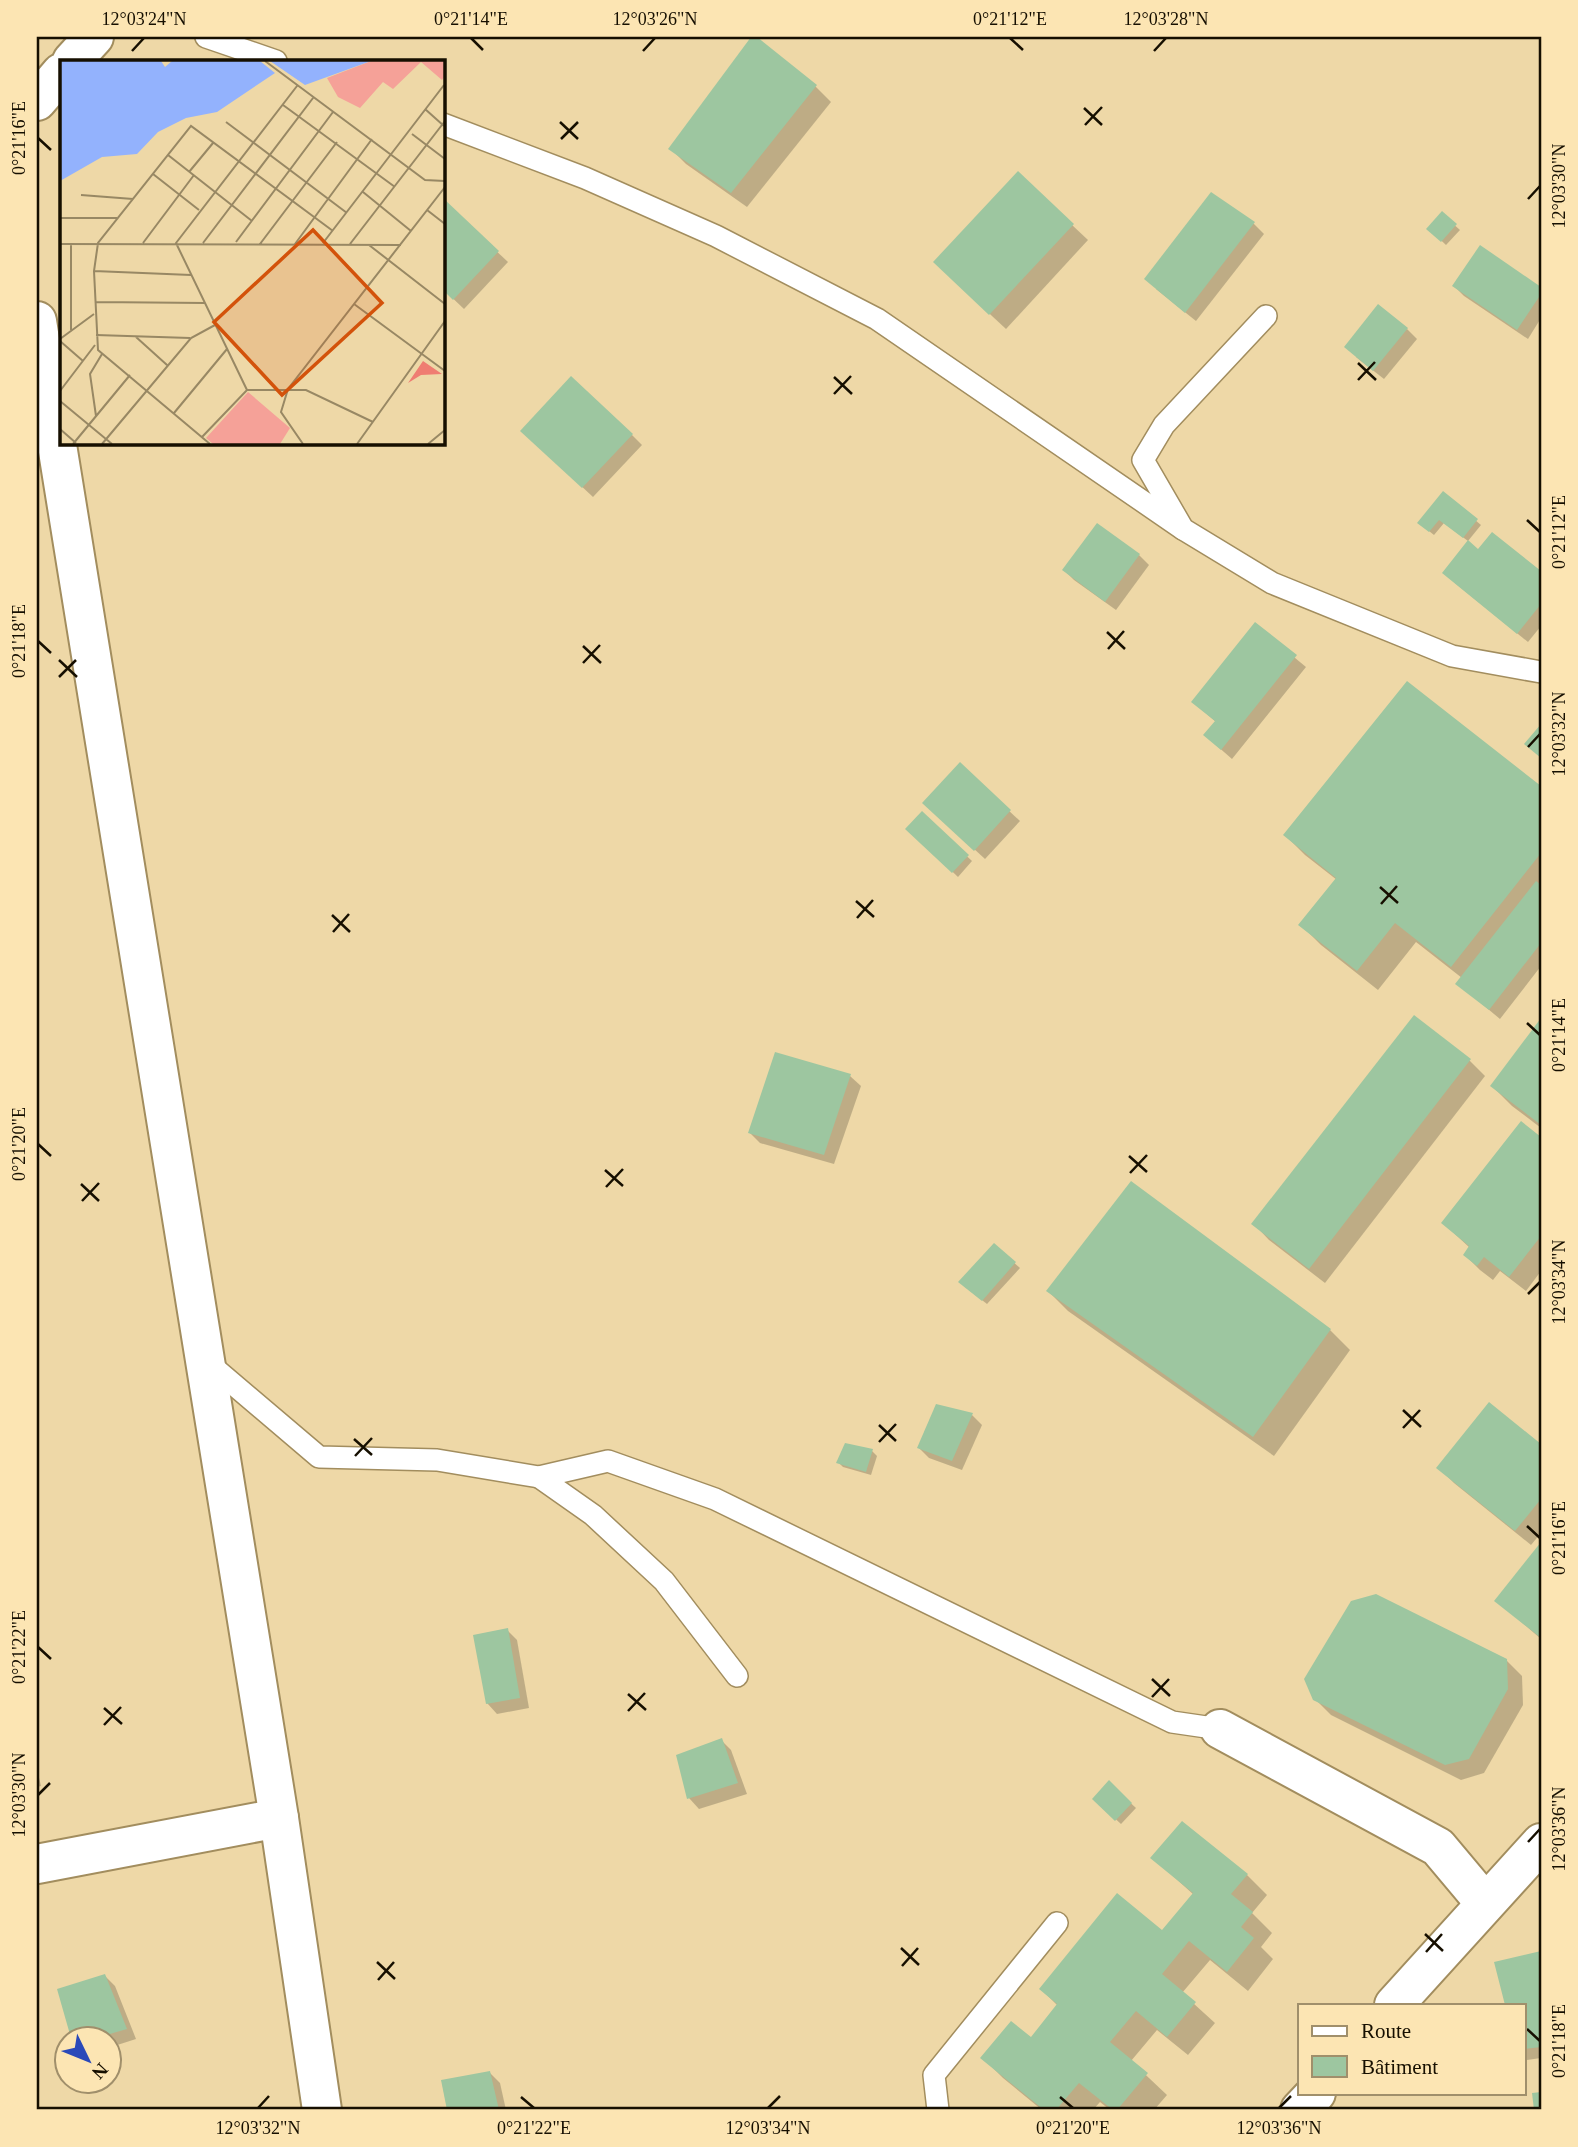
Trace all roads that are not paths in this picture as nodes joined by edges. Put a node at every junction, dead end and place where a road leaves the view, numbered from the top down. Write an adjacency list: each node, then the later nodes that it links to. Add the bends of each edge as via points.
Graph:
1 (94, 37): 3 (street)
2 (206, 37): 4 (lane)
3 (73, 60)
4 (273, 60)
5 (60, 74): 6 (street)
6 (37, 101)
7 (444, 124): 10 (lane, via 585,178 716,236 877,319)
8 (1266, 316): 10 (lane, via 1164,425 1143,460)
9 (37, 321): 12 (street)
10 (1183, 529): 11 (lane, via 1272,583 1452,656)
11 (1541, 672)
12 (205, 1359): 13 (lane, via 319,1457 437,1460); 16 (street)
13 (539, 1477): 14 (lane, via 593,1515 664,1581); 15 (lane, via 608,1461 715,1499 1172,1722)
14 (737, 1676)
15 (1220, 1729): 19 (street, via 1438,1847)
16 (279, 1818): 18 (street); 22 (street)
17 (1541, 1843): 19 (street)
18 (37, 1864)
19 (1485, 1903): 21 (street)
20 (1057, 1923): 23 (lane, via 934,2076)
21 (1395, 2004)
22 (322, 2110)
23 (938, 2110)

